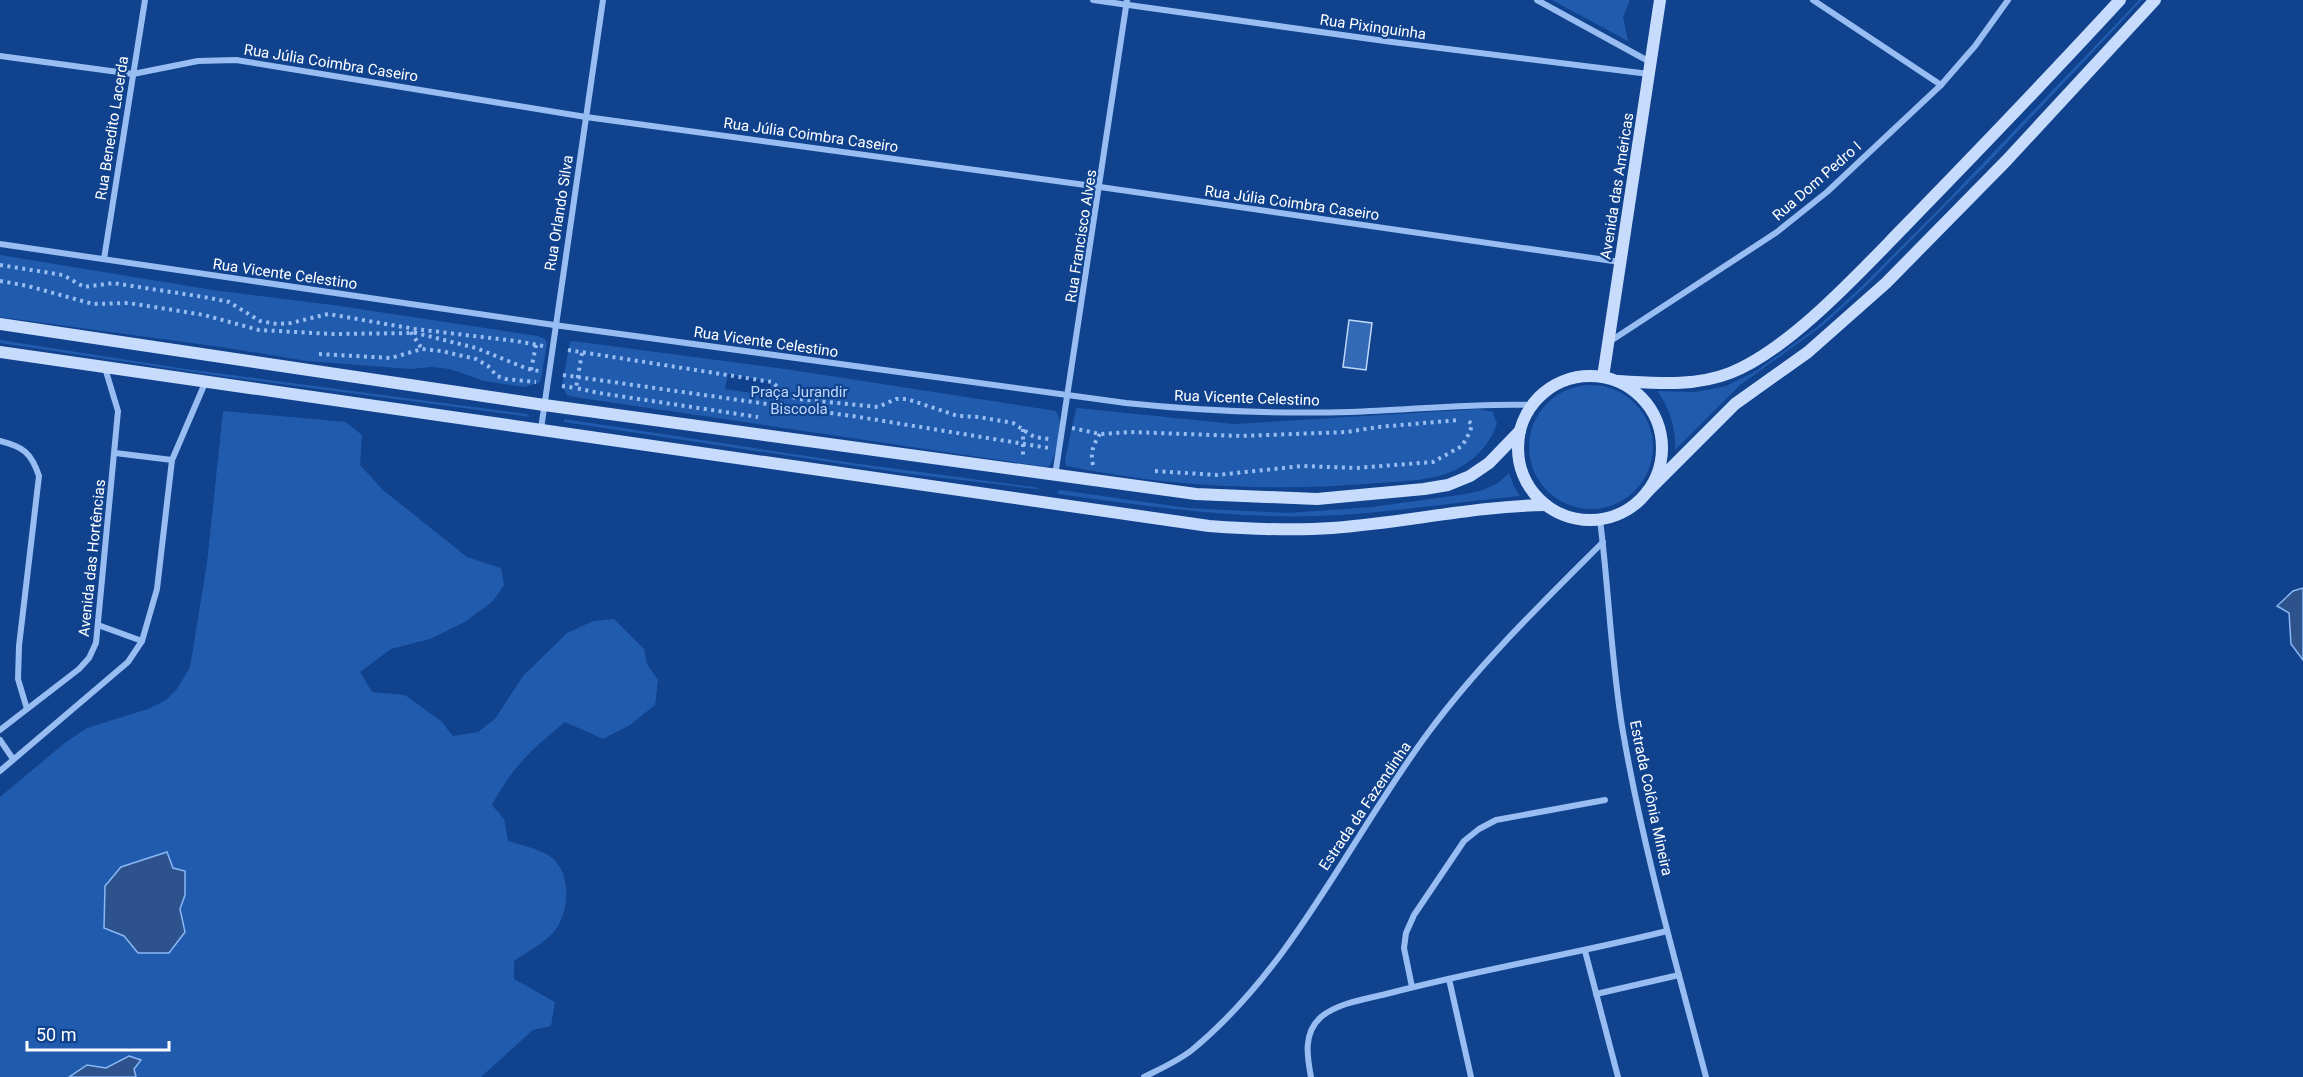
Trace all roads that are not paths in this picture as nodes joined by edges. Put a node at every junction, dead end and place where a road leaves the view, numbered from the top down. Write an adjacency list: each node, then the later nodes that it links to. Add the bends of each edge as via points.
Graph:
1 (145, 0): 13 (street, Rua Benedito Lacerda)
2 (603, 0): 15 (street, Rua Orlando Silva)
3 (1093, 0): 10 (street, Rua Pixinguinha)
4 (1537, 0): 12 (street)
5 (1660, 0): 12 (main road, Avenida das Américas)
6 (1813, 0): 14 (street)
7 (2008, 0): 14 (street, Rua Dom Pedro I)
8 (2120, 0): 26 (main road, via 2025,104 1880,251 1781,342 1756,360 1711,380 1683,384)
9 (2155, 0): 37 (main road, via 1886,283 1808,352 1735,404)
10 (1127, 2): 12 (street, Rua Pixinguinha, via 1392,42); 16 (street, Rua Francisco Alves)
11 (0, 56): 13 (street, Rua Júlia Coimbra Caseiro)
12 (1650, 68): 19 (main road, Avenida das Américas)
13 (133, 74): 15 (street, Rua Júlia Coimbra Caseiro, via 198,61 236,60); 18 (street, Rua Benedito Lacerda)
14 (1941, 84): 22 (street, Rua Dom Pedro I, via 1805,211)
15 (586, 117): 16 (street, Rua Júlia Coimbra Caseiro); 21 (street, Rua Orlando Silva)
16 (1100, 187): 19 (street, Rua Júlia Coimbra Caseiro); 28 (street, Rua Francisco Alves)
17 (0, 244): 18 (street, Rua Vicente Celestino)
18 (104, 259): 21 (street, Rua Vicente Celestino)
19 (1620, 262): 22 (main road, Avenida das Américas)
20 (0, 324): 29 (main road)
21 (554, 325): 28 (street, Rua Vicente Celestino); 29 (street, Rua Orlando Silva)
22 (1609, 342): 25 (main road, Avenida das Américas)
23 (0, 352): 24 (main road)
24 (105, 368): 27 (main road); 34 (street, Avenida das Hortências, via 118,411)
25 (1603, 377): 26 (main road); 30 (main road, via 1565,381)
26 (1618, 381): 37 (main road, via 1637,393 1651,409 1660,429 1662,451 1658,472)
27 (205, 383): 31 (main road); 35 (street)
28 (1069, 396): 30 (street, Rua Vicente Celestino, via 1199,411 1260,413); 36 (street, Rua Francisco Alves)
29 (544, 405): 31 (street, Rua Orlando Silva); 36 (main road)
30 (1533, 405): 32 (main road)
31 (541, 429): 38 (main road, via 1209,526 1333,528 1504,506)
32 (1520, 431): 36 (main road, via 1489,463 1448,485 1353,497 1290,499 1196,494); 38 (main road, via 1518,452 1522,472 1532,491)
33 (0, 441): 43 (street, via 27,452 39,476 19,646 18,679)
34 (115, 453): 35 (street); 41 (street, Avenida das Hortências)
35 (172, 460): 42 (street, via 157,589)
36 (1055, 476)
37 (1647, 492): 39 (main road, via 1618,515)
38 (1546, 505): 39 (main road, via 1581,519)
39 (1600, 519): 40 (street, Estrada Colônia Mineira)
40 (1603, 542): 49 (street, Estrada Colônia Mineira, via 1623,733); 55 (street, Estrada da Fazendinha, via 1460,690 1250,995 1190,1051)
41 (98, 625): 42 (street); 43 (street, Avenida das Hortências, via 89,658)
42 (142, 641): 46 (street, via 128,662)
43 (27, 709): 44 (street, Avenida das Hortências)
44 (0, 730)
45 (0, 740): 46 (street)
46 (13, 759): 47 (street)
47 (0, 771)
48 (1605, 800): 53 (street, via 1496,820 1464,841 1406,933 1404,948)
49 (1668, 931): 50 (street); 51 (street, Estrada Colônia Mineira)
50 (1585, 951): 52 (street); 54 (street)
51 (1679, 975): 54 (street); 59 (street, Estrada Colônia Mineira)
52 (1449, 979): 53 (street); 57 (street)
53 (1412, 987): 56 (street, via 1342,1006 1323,1016 1312,1027 1307,1042)
54 (1596, 994): 58 (street)
55 (1144, 1077)
56 (1311, 1077)
57 (1471, 1077)
58 (1618, 1077)
59 (1706, 1077)

